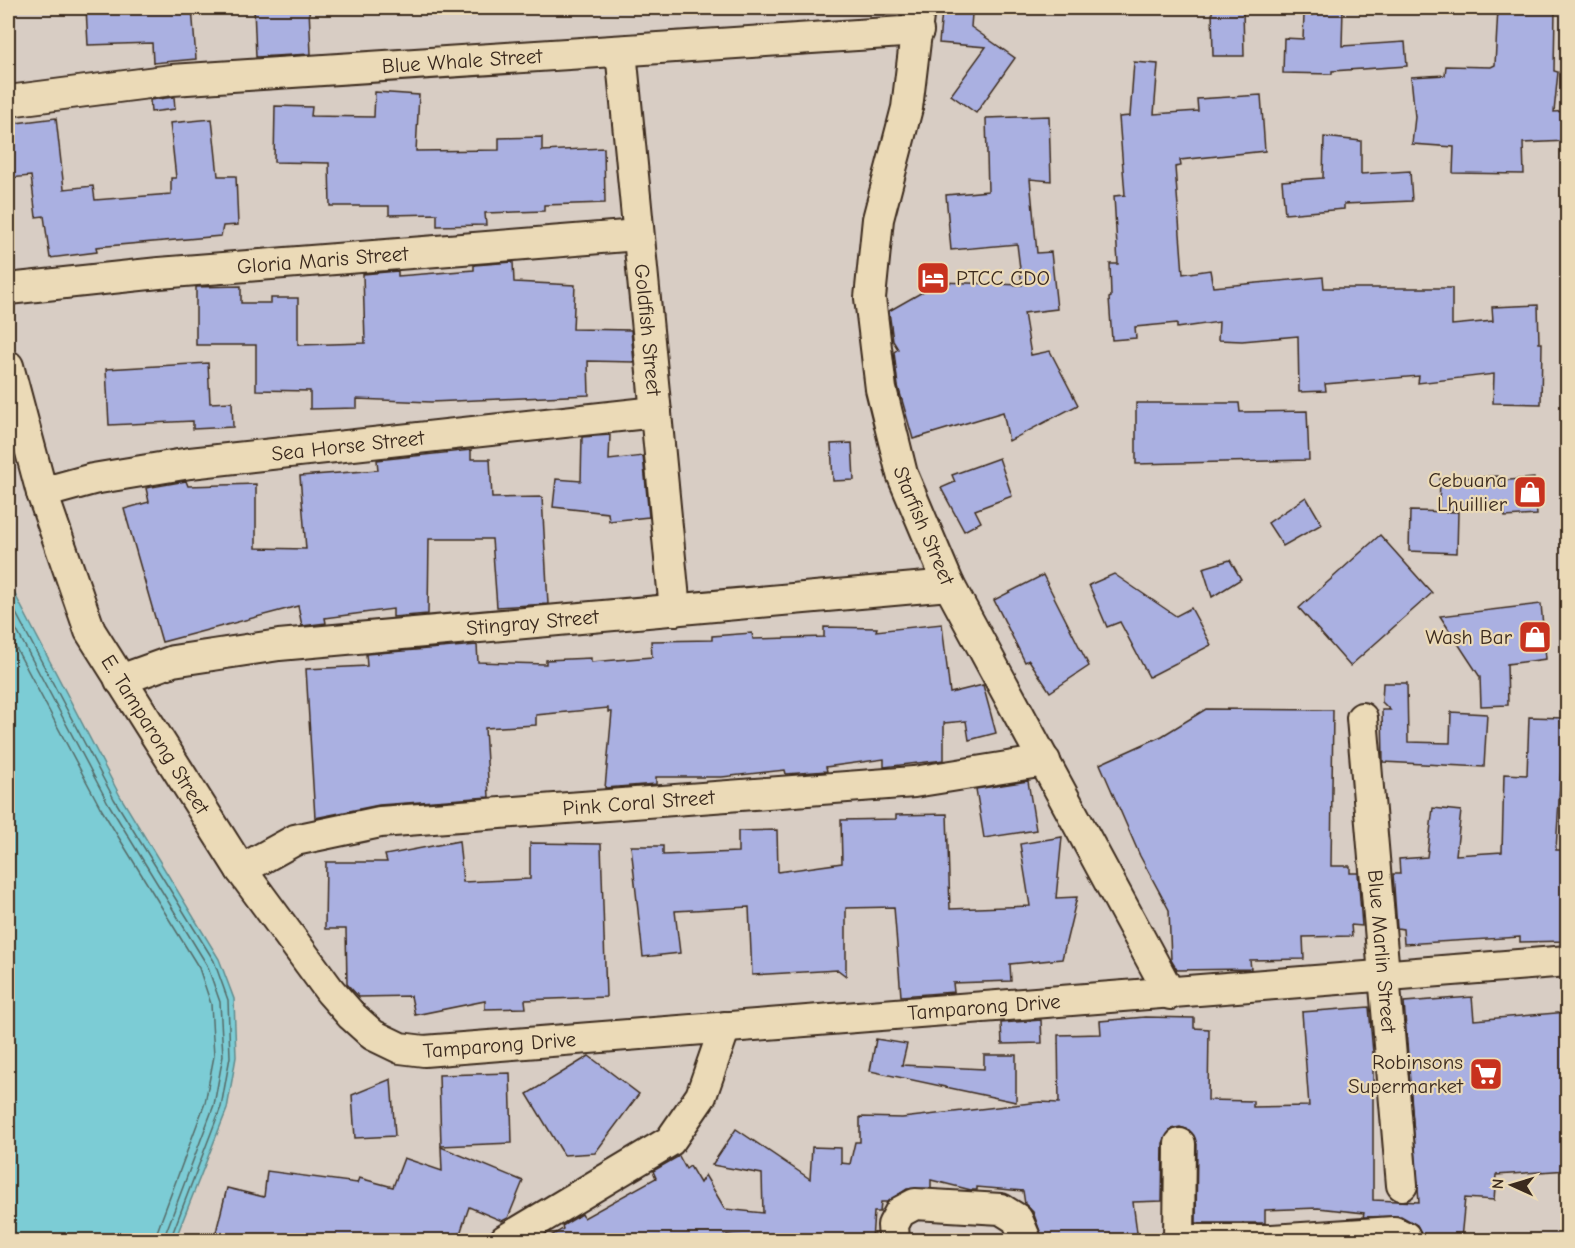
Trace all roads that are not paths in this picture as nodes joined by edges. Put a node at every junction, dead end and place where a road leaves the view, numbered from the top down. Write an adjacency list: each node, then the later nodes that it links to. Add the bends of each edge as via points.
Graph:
1 (919, 19): 2 (street, Blue Whale Street); 9 (street, Starfish Street, via 908,108 878,219 870,298 881,389 902,474)
2 (621, 51): 3 (street, Blue Whale Street, via 172,80); 4 (street, Goldfish Street)
3 (8, 101)
4 (638, 235): 5 (street, Gloria Maris Street, via 170,272); 7 (street, Goldfish Street)
5 (8, 289)
6 (8, 366): 8 (street, E. Tamparong Street)
7 (656, 412): 8 (street, Sea Horse Street, via 190,463); 10 (street, Goldfish Street)
8 (42, 492): 11 (street, E. Tamparong Street, via 90,631)
9 (949, 585): 10 (street, Stingray Street); 13 (street, Starfish Street)
10 (675, 610): 11 (street, Stingray Street, via 267,646 173,661)
11 (120, 680): 14 (street, E. Tamparong Street)
12 (1362, 718): 16 (street, Blue Marlin Street)
13 (1045, 761): 14 (street, Pink Coral Street, via 915,782 380,822 295,840); 17 (street, Starfish Street)
14 (241, 870): 19 (street, E. Tamparong Street, via 352,1016 373,1035)
15 (1568, 961): 16 (street, Tamparong Drive)
16 (1385, 975): 17 (street, Tamparong Drive); 21 (street, Blue Marlin Street)
17 (1170, 994): 18 (street, Tamparong Drive)
18 (725, 1027): 19 (street, Tamparong Drive, via 424,1051); 22 (street, via 701,1096 670,1141)
19 (400, 1048)
20 (1180, 1144): 25 (street)
21 (1402, 1185)
22 (505, 1240)
23 (894, 1240): 24 (street, via 893,1225 900,1212 915,1204 1001,1209 1017,1219)
24 (1026, 1240)
25 (1179, 1240): 26 (street)
26 (1272, 1240): 27 (street, via 1394,1232)
27 (1406, 1240)

